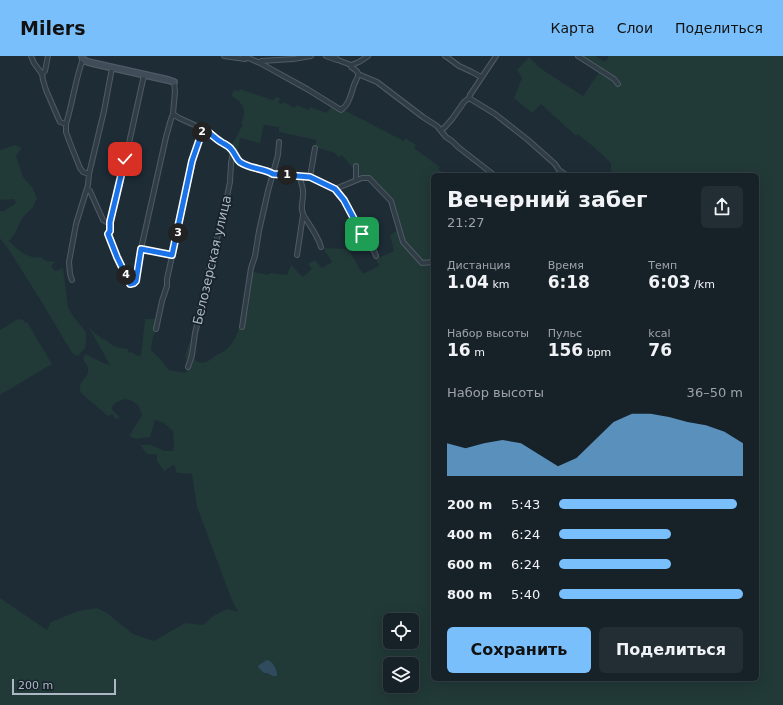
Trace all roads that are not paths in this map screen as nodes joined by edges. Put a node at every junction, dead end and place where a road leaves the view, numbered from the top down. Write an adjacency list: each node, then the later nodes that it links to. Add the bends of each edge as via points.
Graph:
1 (31, 56): 17 (street)
2 (48, 56): 17 (street)
3 (224, 56): 12 (street, via 245,59)
4 (312, 56): 14 (street)
5 (326, 56): 13 (street)
6 (334, 56): 13 (street)
7 (368, 56): 15 (street)
8 (445, 56): 20 (street)
9 (496, 56): 20 (street)
10 (578, 56): 22 (street)
11 (83, 57): 16 (street, via 84,60); 25 (street)
12 (246, 57): 14 (street)
13 (338, 60): 15 (street)
14 (260, 62): 18 (street, via 341,110 347,104)
15 (351, 65): 18 (street)
16 (112, 68): 19 (street); 34 (street)
17 (42, 74): 25 (street, via 59,120)
18 (358, 74): 27 (street, via 376,82)
19 (144, 75): 21 (street); 42 (street)
20 (481, 78): 23 (street)
21 (174, 82): 24 (street)
22 (618, 84)
23 (469, 98): 27 (street); 33 (street, via 495,114 528,140)
24 (173, 114): 26 (street); 44 (street)
25 (66, 124): 34 (street, via 66,132 80,168)
26 (203, 129): 30 (street, via 230,147); 45 (street, via 192,161)
27 (441, 130): 32 (street, via 446,137)
28 (279, 142): 35 (street)
29 (315, 148): 37 (street)
30 (233, 152): 35 (street, via 241,163); 52 (street, Белозерская улица, via 230,182)
31 (356, 166): 38 (street)
32 (491, 173)
33 (563, 173)
34 (89, 174): 39 (street)
35 (273, 174): 36 (street); 50 (street, via 251,268)
36 (300, 176): 37 (street); 41 (street, via 303,189)
37 (310, 177): 40 (street)
38 (356, 180): 40 (street); 48 (street, via 365,177 375,184 392,203 403,242 422,263)
39 (87, 189): 42 (street, via 104,220); 49 (street, via 76,224 69,262)
40 (335, 189): 47 (street)
41 (303, 216): 43 (street); 46 (street)
42 (110, 222): 44 (street, via 108,234 130,284 134,283)
43 (320, 247)
44 (141, 249): 45 (street)
45 (172, 255): 51 (street)
46 (297, 255)
47 (376, 256)
48 (431, 262)
49 (72, 280)
50 (242, 327)
51 (156, 328)
52 (188, 367)

